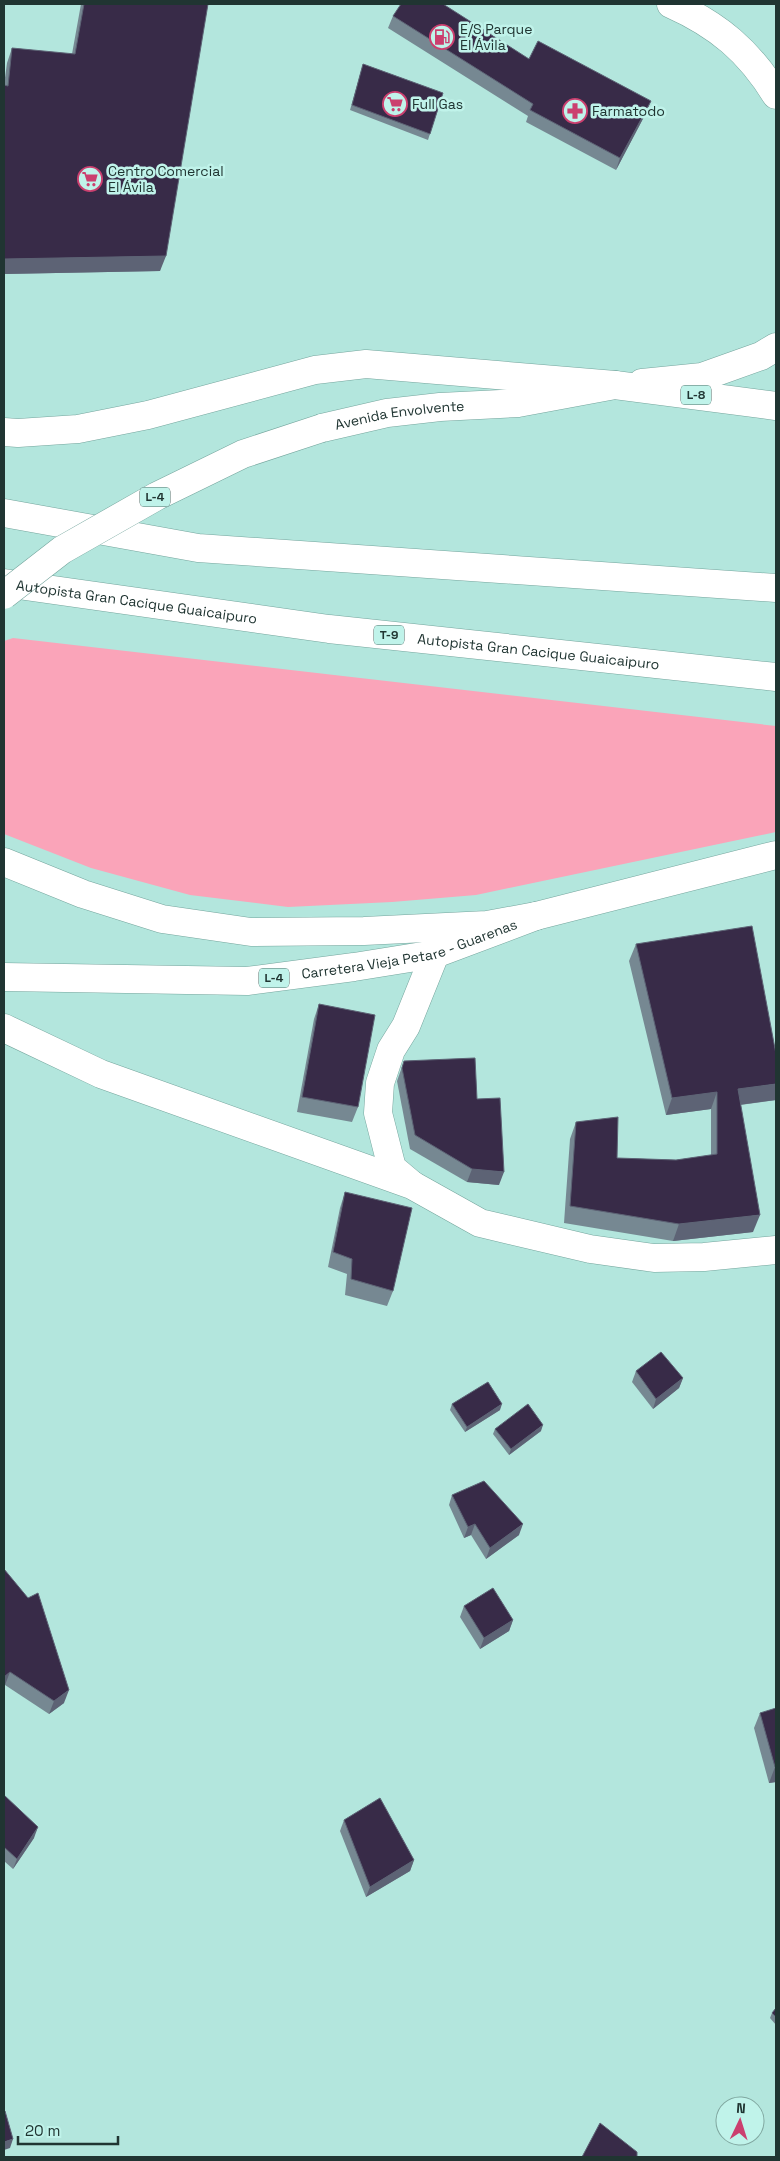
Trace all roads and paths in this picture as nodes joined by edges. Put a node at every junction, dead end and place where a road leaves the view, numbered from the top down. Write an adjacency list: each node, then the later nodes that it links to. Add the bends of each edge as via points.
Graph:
1 (672, 4): 2 (main road, via 700,17 722,33 747,56)
2 (776, 95)
3 (776, 347): 4 (main road, via 761,356 702,377)
4 (615, 385): 5 (main road, Avenida Envolvente / L-8); 6 (main road, via 366,364 316,370 78,429); 10 (main road, Avenida Envolvente / L-4, bridge, via 518,403 386,413 322,428 243,454 157,496 62,550)
5 (776, 406)
6 (4, 432)
7 (4, 513): 9 (main road, via 198,548)
8 (4, 583): 11 (main road, Autopista Gran Cacique Guaicaipuro / T-9, via 329,629)
9 (776, 588)
10 (4, 595)
11 (776, 677)
12 (776, 855): 14 (main road, Carretera Vieja Petare - Guarenas / L-4)
13 (4, 862): 14 (main road, via 83,894 162,919 251,932 487,925)
14 (536, 916): 15 (main road, Carretera Vieja Petare - Guarenas / L-4)
15 (435, 954): 16 (main road, Carretera Vieja Petare - Guarenas / L-4, via 247,981); 18 (main road, via 406,1026 391,1050 380,1083 378,1113 392,1168)
16 (4, 977)
17 (4, 1028): 18 (main road, via 102,1074)
18 (412, 1185): 19 (main road, via 480,1224 590,1249 654,1258 704,1258)
19 (776, 1250)

